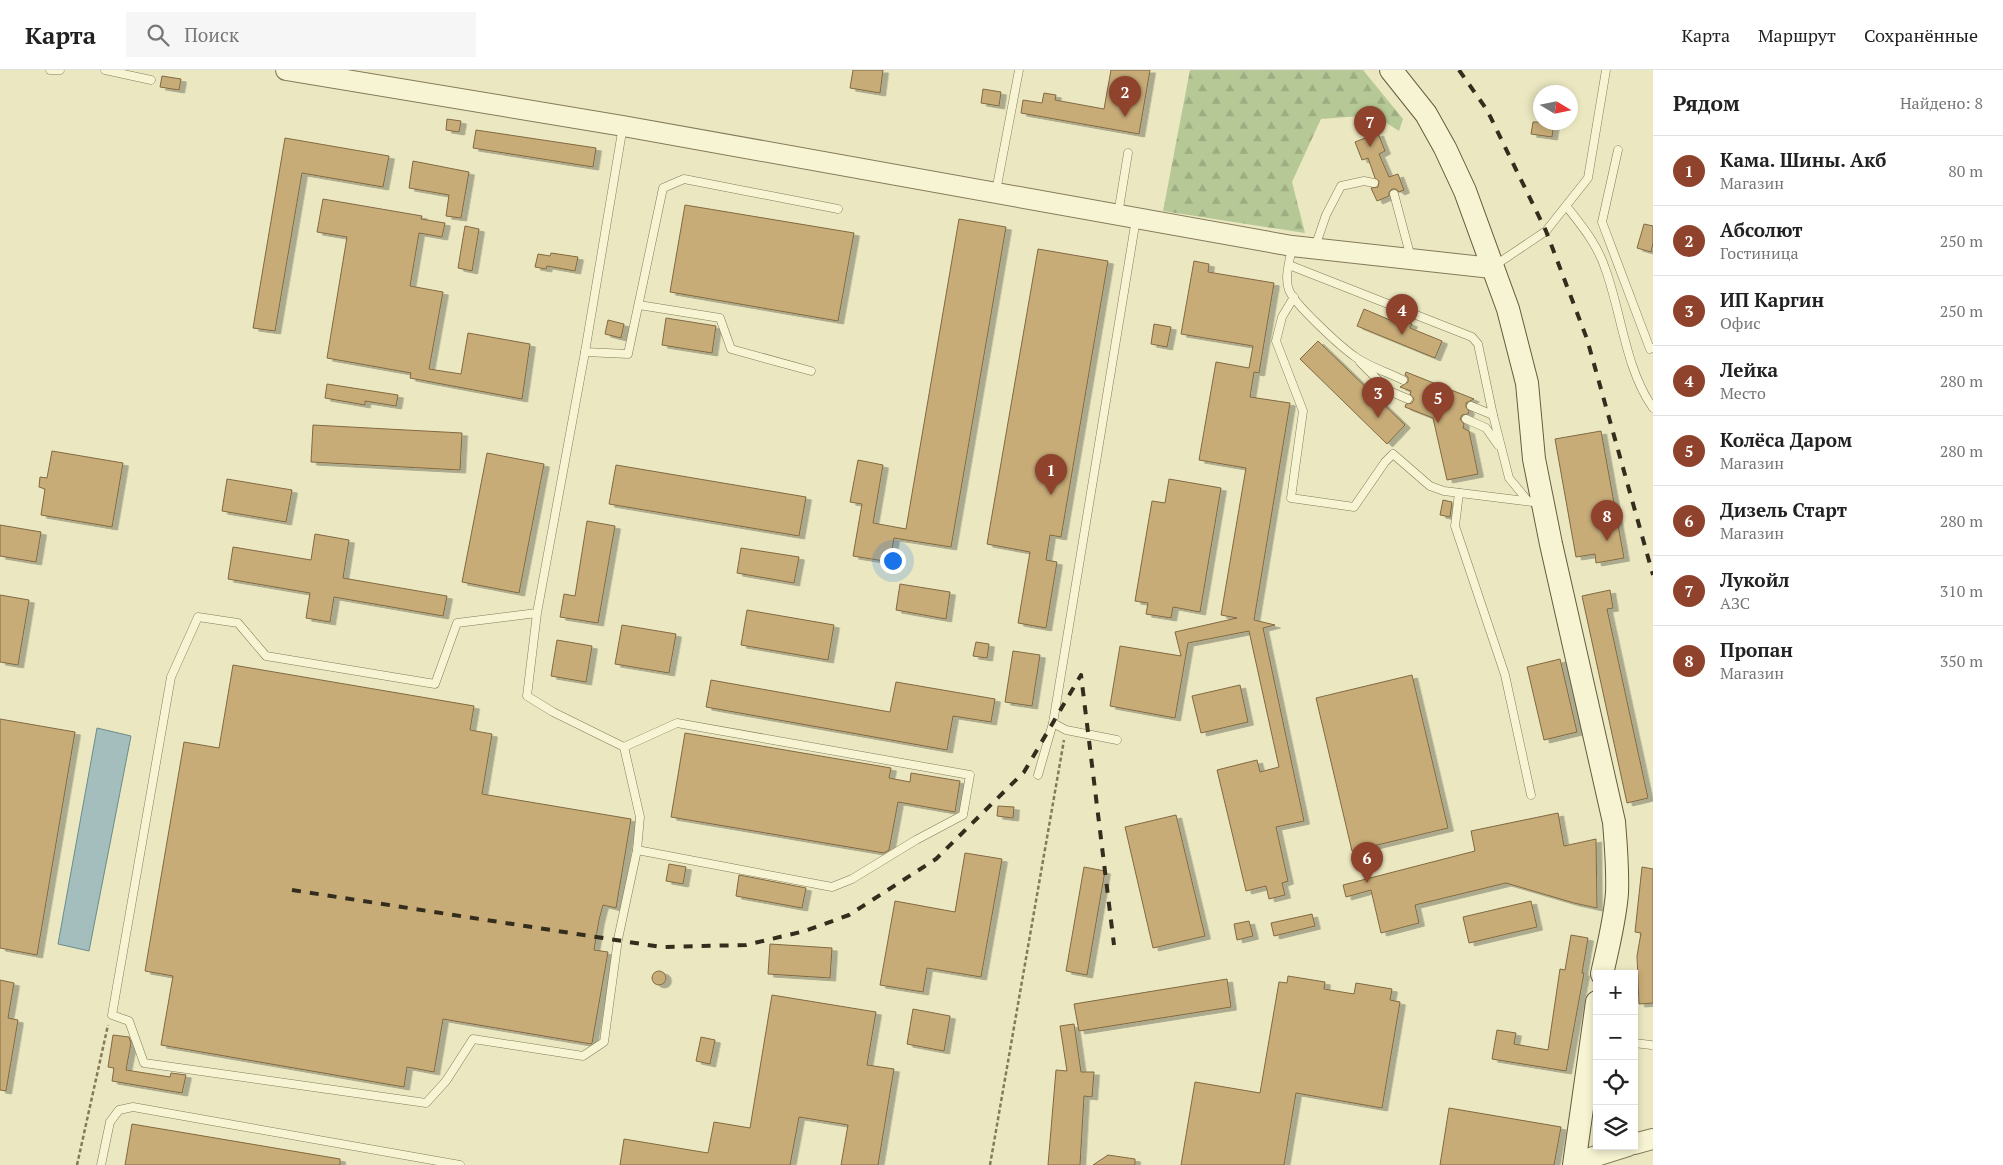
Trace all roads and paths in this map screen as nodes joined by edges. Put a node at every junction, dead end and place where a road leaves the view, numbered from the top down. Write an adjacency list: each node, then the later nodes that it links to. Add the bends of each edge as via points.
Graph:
1 (50, 70): 2 (lane)
2 (60, 70)
3 (105, 70): 8 (lane)
4 (286, 70): 9 (street)
5 (1019, 70): 13 (lane)
6 (1391, 70): 21 (main road, via 1426,114 1445,148 1465,191)
7 (1606, 70): 15 (lane, via 1588,178)
8 (152, 80)
9 (623, 126): 13 (street); 25 (lane)
10 (1618, 150): 24 (lane, via 1602,222 1650,349)
11 (1128, 153): 17 (lane)
12 (1374, 183): 18 (lane, via 1364,181 1341,186 1326,215)
13 (996, 193): 17 (street)
14 (1394, 194): 20 (lane)
15 (1567, 207): 21 (lane, via 1546,232); 31 (lane, via 1594,243 1606,268 1633,367)
16 (838, 209): 23 (lane, via 684,179 663,188)
17 (1127, 217): 19 (street); 38 (lane)
18 (1314, 250): 19 (street); 20 (street)
19 (1291, 256): 22 (lane, via 1288,289); 32 (lane, via 1472,337 1478,344)
20 (1411, 260): 21 (street)
21 (1492, 268): 36 (main road, via 1508,309 1527,383)
22 (1294, 298): 26 (lane); 35 (lane, via 1282,317 1276,341 1303,411 1291,498 1354,506 1393,454 1430,486)
23 (639, 305): 25 (lane, via 628,354); 27 (lane, via 720,318 731,349)
24 (1653, 348)
25 (585, 352): 37 (lane)
26 (1354, 357): 28 (lane); 29 (lane, via 1389,391)
27 (811, 371)
28 (1402, 380)
29 (1408, 399)
30 (1471, 406): 32 (lane)
31 (1653, 408)
32 (1493, 416): 34 (lane)
33 (1466, 419): 34 (lane, via 1486,428)
34 (1502, 450): 36 (lane, via 1509,478)
35 (1459, 493): 36 (lane); 43 (lane, via 1455,526 1505,675)
36 (1535, 502): 45 (main road, via 1614,822 1617,892)
37 (537, 613): 41 (lane, via 527,696); 46 (lane, via 457,622 435,684 266,656 238,623 198,617 170,678)
38 (1052, 723): 39 (lane); 42 (lane)
39 (1066, 730): 40 (lane); 57 (path)
40 (1117, 740)
41 (624, 747): 44 (lane, via 640,817); 44 (lane, via 677,723 970,775 963,815 852,879 832,887)
42 (1038, 775)
43 (1531, 795)
44 (637, 850): 46 (lane, via 618,939 604,1042 583,1056 473,1039 446,1081 426,1103 144,1063 129,1021)
45 (1603, 970)
46 (112, 1015): 54 (path, via 105,1032)
47 (1638, 1043): 49 (lane)
48 (1593, 1045): 53 (main road)
49 (1651, 1045)
50 (1653, 1138): 51 (street)
51 (1638, 1143)
52 (1616, 1150): 53 (street)
53 (1574, 1164)
54 (78, 1165)
55 (102, 1165): 56 (lane, via 110,1122 119,1110 133,1107)
56 (460, 1165)
57 (990, 1165)

